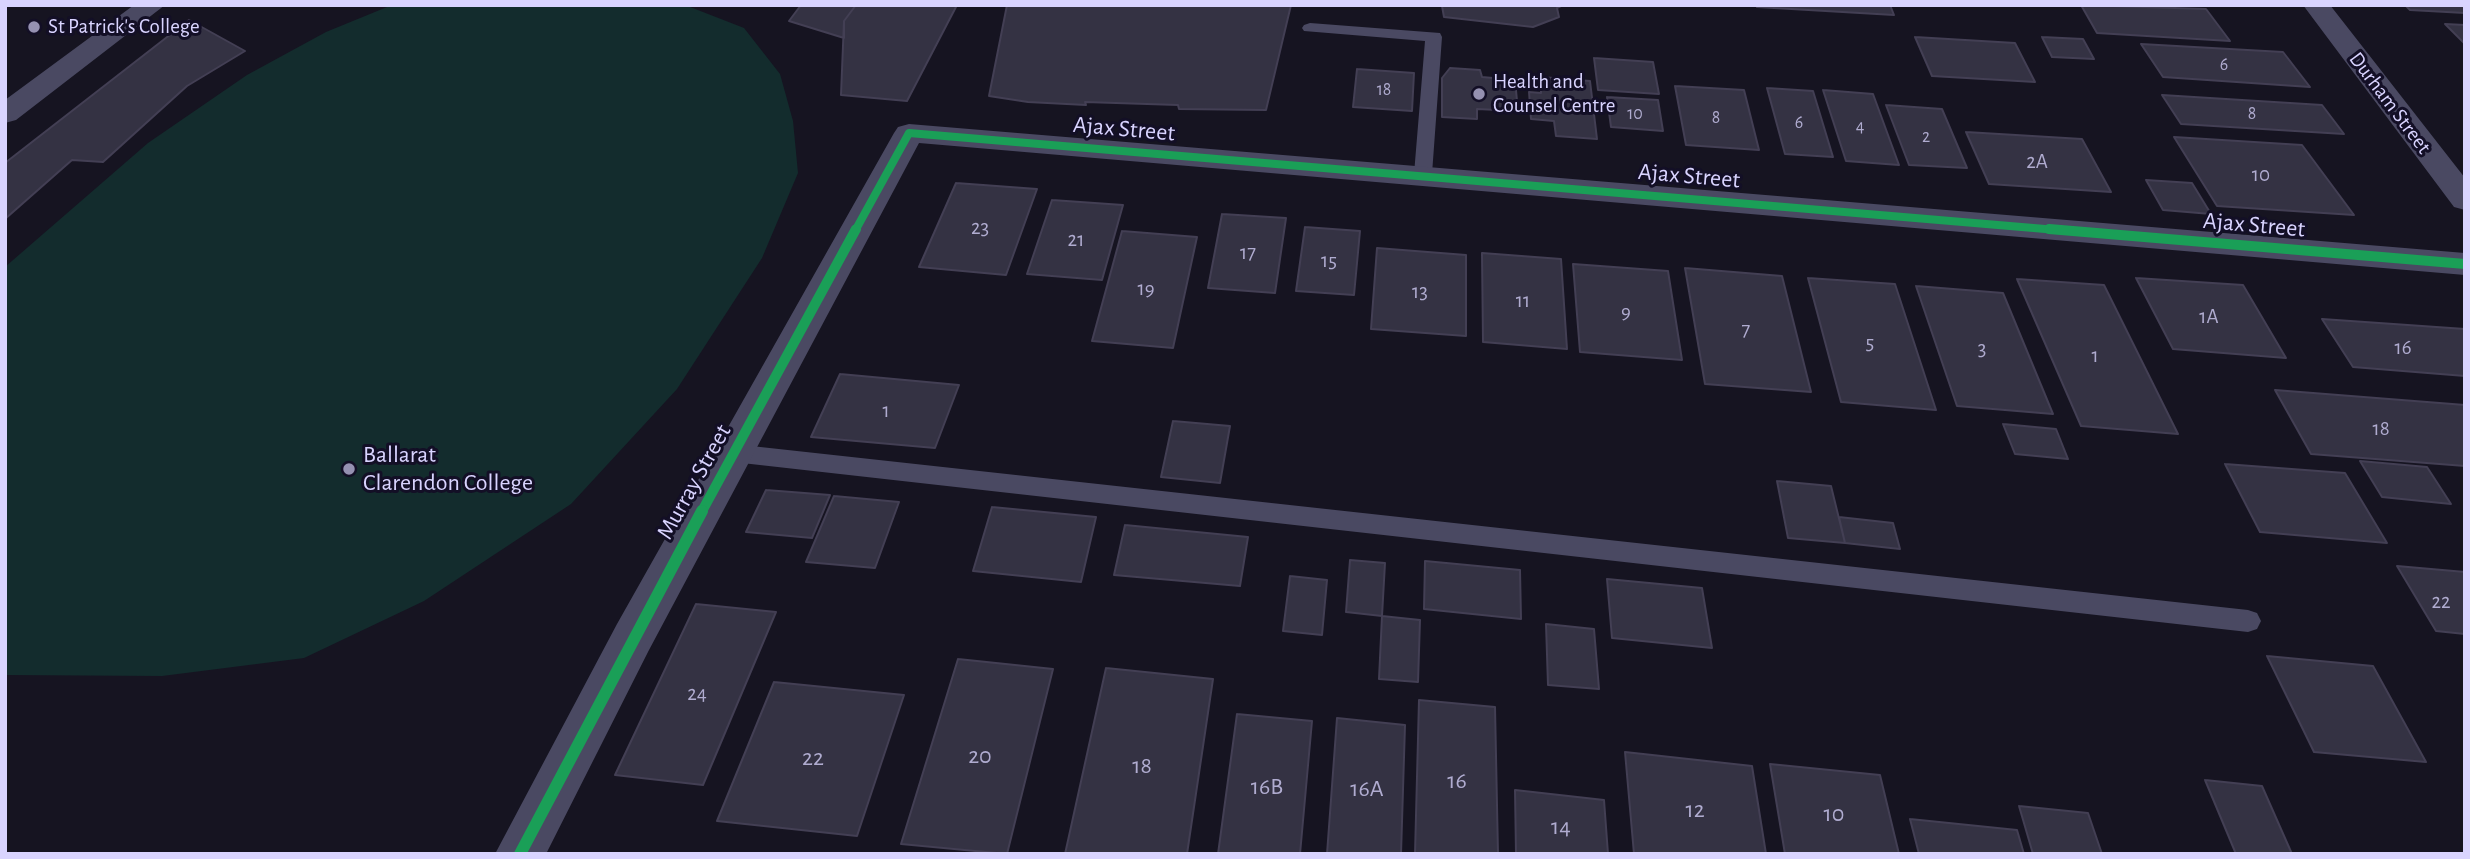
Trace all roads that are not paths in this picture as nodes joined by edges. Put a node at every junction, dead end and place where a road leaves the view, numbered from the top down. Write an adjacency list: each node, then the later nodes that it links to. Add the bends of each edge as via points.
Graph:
1 (152, 5): 4 (street)
2 (2316, 5): 7 (street, Durham Street)
3 (1311, 28): 6 (lane, via 1434,37)
4 (5, 114)
5 (909, 132): 6 (street, Ajax Street); 9 (street, Murray Street)
6 (1423, 174): 8 (street, Ajax Street)
7 (2465, 200)
8 (2465, 264)
9 (733, 453): 10 (lane); 11 (street, Murray Street)
10 (2248, 621)
11 (520, 854)

